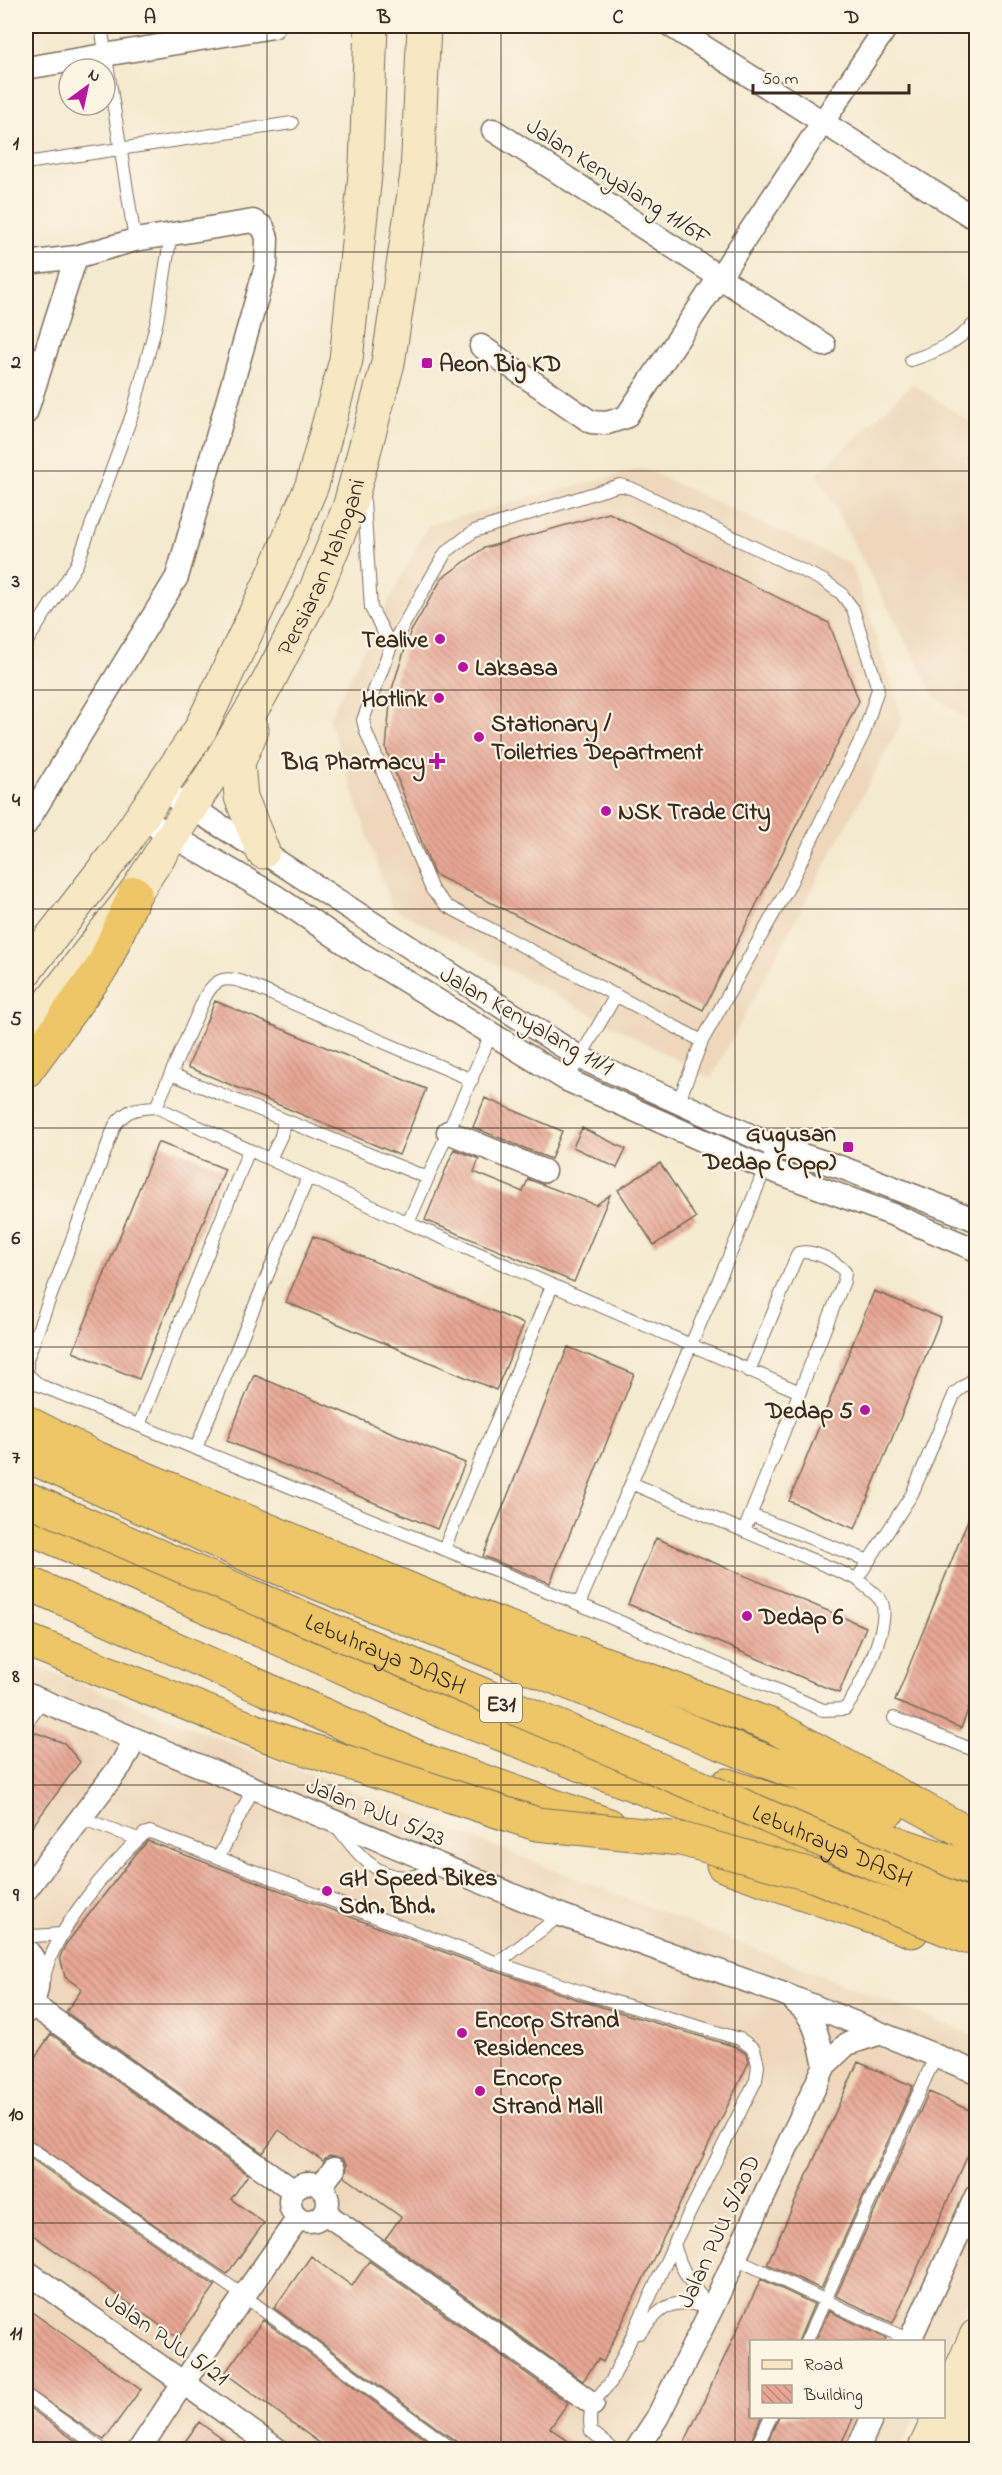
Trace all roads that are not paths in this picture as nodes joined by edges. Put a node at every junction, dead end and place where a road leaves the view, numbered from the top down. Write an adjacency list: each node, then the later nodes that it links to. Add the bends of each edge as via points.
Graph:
1 (101, 26): 7 (lane)
2 (371, 26): 29 (main road, Persiaran Mahogani, via 366,165 346,360 325,440 312,485 274,574 200,730)
3 (424, 26): 25 (main road, Persiaran Mahogani, via 417,174 385,382)
4 (671, 26): 9 (street)
5 (887, 26): 9 (street)
6 (273, 27): 7 (street)
7 (105, 55): 8 (street); 12 (lane)
8 (26, 68)
9 (821, 122): 14 (street); 19 (street)
10 (292, 123): 12 (lane)
11 (493, 130): 19 (street, Jalan Kenyalang 11/6F)
12 (121, 150): 13 (lane); 16 (lane)
13 (26, 163)
14 (971, 216)
15 (171, 234): 16 (street); 26 (lane, via 158,321 129,423 77,564); 31 (street, via 258,223 267,238 266,266 177,578)
16 (135, 240): 17 (street)
17 (76, 257): 18 (street); 24 (street)
18 (26, 263)
19 (717, 277): 21 (street, Jalan Kenyalang 11/6F); 22 (street, via 626,417 607,423 591,422)
20 (976, 322): 23 (lane, via 937,352)
21 (824, 345)
22 (481, 346)
23 (911, 360)
24 (26, 413)
25 (363, 464): 27 (lane, via 371,608); 28 (main road, Persiaran Mahogani, via 316,589)
26 (26, 643)
27 (391, 646): 37 (lane, via 363,720 438,899); 39 (lane, via 446,552 474,531 620,485 824,581 841,593 853,609 878,689 864,733 787,890)
28 (266, 686): 30 (main road, Persiaran Mahogani); 34 (main road, via 238,763 241,797)
29 (162, 790): 30 (street, Jalan Kenyalang 11/1); 32 (main road, Persiaran Mahogani)
30 (190, 807): 33 (main road, Persiaran Mahogani); 34 (street, Jalan Kenyalang 11/1)
31 (28, 815)
32 (142, 818): 33 (street, Jalan Kenyalang 11/1); 36 (main road, Persiaran Mahogani)
33 (172, 835): 35 (main road, Persiaran Mahogani); 38 (street, Jalan Kenyalang 11/1)
34 (263, 852): 41 (street, Jalan Kenyalang 11/1)
35 (135, 893): 40 (highway, via 103,966)
36 (26, 970)
37 (616, 995): 39 (lane); 41 (lane)
38 (491, 1034): 43 (lane); 44 (street, Jalan Kenyalang 11/1)
39 (702, 1041): 45 (lane)
40 (31, 1052)
41 (579, 1057): 44 (lane); 45 (street, Jalan Kenyalang 11/1)
42 (171, 1074): 43 (lane, via 212,985 230,978); 46 (lane); 47 (lane)
43 (472, 1080): 48 (lane)
44 (567, 1080): 52 (street, Jalan Kenyalang 11/1)
45 (679, 1100): 49 (street, Jalan Kenyalang 11/1)
46 (156, 1107): 50 (lane); 65 (lane, via 134,1108 115,1125 27,1359 27,1374 39,1385)
47 (284, 1122): 51 (lane); 55 (lane)
48 (448, 1132): 53 (street); 55 (lane)
49 (774, 1146): 52 (lane); 56 (street, Jalan Kenyalang 11/1, via 843,1168)
50 (249, 1150): 51 (lane); 65 (lane)
51 (270, 1159): 54 (lane)
52 (765, 1168): 58 (street, Jalan Kenyalang 11/1); 60 (lane)
53 (544, 1171)
54 (308, 1177): 57 (lane); 66 (lane)
55 (428, 1178): 57 (lane)
56 (976, 1220)
57 (408, 1223): 59 (lane)
58 (976, 1250)
59 (552, 1286): 60 (lane); 73 (lane)
60 (690, 1346): 61 (lane); 68 (lane)
61 (749, 1371): 63 (lane); 63 (lane, via 798,1253 807,1251 839,1265 845,1272)
62 (976, 1377): 74 (lane, via 955,1394 912,1494)
63 (800, 1392): 70 (lane)
64 (26, 1422): 87 (highway, via 94,1457 437,1601 772,1726)
65 (139, 1425): 66 (lane)
66 (196, 1448): 73 (lane)
67 (26, 1455): 89 (highway, Lebuhraya DASH / E31, via 254,1557)
68 (631, 1483): 72 (lane); 77 (lane)
69 (26, 1497): 93 (highway, Lebuhraya DASH / E31, bridge, via 240,1593 856,1854)
70 (750, 1515): 72 (lane); 74 (lane)
71 (26, 1526): 80 (highway)
72 (744, 1531): 75 (lane)
73 (444, 1549): 77 (lane)
74 (869, 1561): 75 (lane)
75 (857, 1579): 77 (lane, via 881,1601 885,1616 853,1699 845,1709 834,1711)
76 (26, 1582): 99 (highway, via 429,1762)
77 (579, 1604)
78 (26, 1640): 97 (highway, bridge, via 276,1739 537,1824 681,1839 815,1876)
79 (34, 1697): 82 (lane); 83 (street, Jalan PJU 5/23)
80 (446, 1713): 91 (highway, via 490,1711 540,1721); 93 (highway, via 764,1836)
81 (894, 1718): 84 (lane)
82 (26, 1724)
83 (135, 1740): 85 (street, Jalan PJU 5/23); 86 (street)
84 (976, 1751)
85 (253, 1789): 90 (lane); 94 (street, Jalan PJU 5/23)
86 (81, 1818): 88 (lane); 92 (street)
87 (976, 1838)
88 (138, 1839): 90 (lane, via 150,1832); 96 (lane)
89 (976, 1846)
90 (219, 1857): 100 (lane)
91 (976, 1870)
92 (26, 1890)
93 (976, 1910)
94 (561, 1915): 100 (lane); 101 (street, Jalan PJU 5/23)
95 (26, 1931): 96 (lane, via 35,1936)
96 (60, 1934): 102 (lane)
97 (976, 1938)
98 (26, 1950): 102 (street, via 33,1958)
99 (976, 1953)
100 (498, 1964): 114 (lane, via 740,2039 754,2049 756,2080)
101 (784, 1994): 103 (street, Jalan PJU 5/23); 105 (street, via 803,2007 814,2024)
102 (32, 2003): 110 (street)
103 (878, 2034): 104 (street, Jalan PJU 5/23); 105 (street, Jalan PJU 5/20D, via 847,2044)
104 (936, 2055): 106 (street, Jalan PJU 5/23); 118 (lane)
105 (825, 2065): 115 (street, Jalan PJU 5/20D)
106 (976, 2072)
107 (26, 2145): 117 (lane)
108 (334, 2169): 109 (street)
109 (320, 2187): 110 (street, via 309,2184); 112 (street, via 327,2196)
110 (294, 2191): 113 (street, via 291,2208)
111 (976, 2196): 123 (street)
112 (325, 2213): 113 (street, via 310,2221); 127 (street)
113 (298, 2218): 117 (street)
114 (675, 2244): 119 (lane, via 689,2282); 124 (lane)
115 (735, 2258): 118 (lane); 119 (street, Jalan PJU 5/20D)
116 (26, 2271): 125 (street, Jalan PJU 5/21)
117 (244, 2296): 125 (street); 138 (lane)
118 (826, 2300): 121 (lane); 122 (lane)
119 (712, 2308): 124 (lane, via 685,2302 661,2308); 130 (street, Jalan PJU 5/20D)
120 (976, 2336): 129 (main road)
121 (807, 2340)
122 (907, 2340)
123 (909, 2340)
124 (629, 2343): 127 (lane, via 611,2382)
125 (183, 2382): 136 (street); 137 (street, Jalan PJU 5/21)
126 (26, 2395): 135 (lane)
127 (593, 2404): 139 (lane, via 588,2415 591,2431)
128 (976, 2405): 144 (main road)
129 (945, 2406)
130 (657, 2418): 140 (street, Jalan PJU 5/20D); 141 (street, Jalan PJU 5/20D)
131 (770, 2418): 142 (lane)
132 (872, 2418): 143 (street)
133 (938, 2418): 134 (main road)
134 (925, 2449)
135 (103, 2450)
136 (139, 2450)
137 (278, 2450)
138 (454, 2450)
139 (614, 2450)
140 (636, 2450)
141 (652, 2450)
142 (755, 2450)
143 (857, 2450)
144 (957, 2450)

